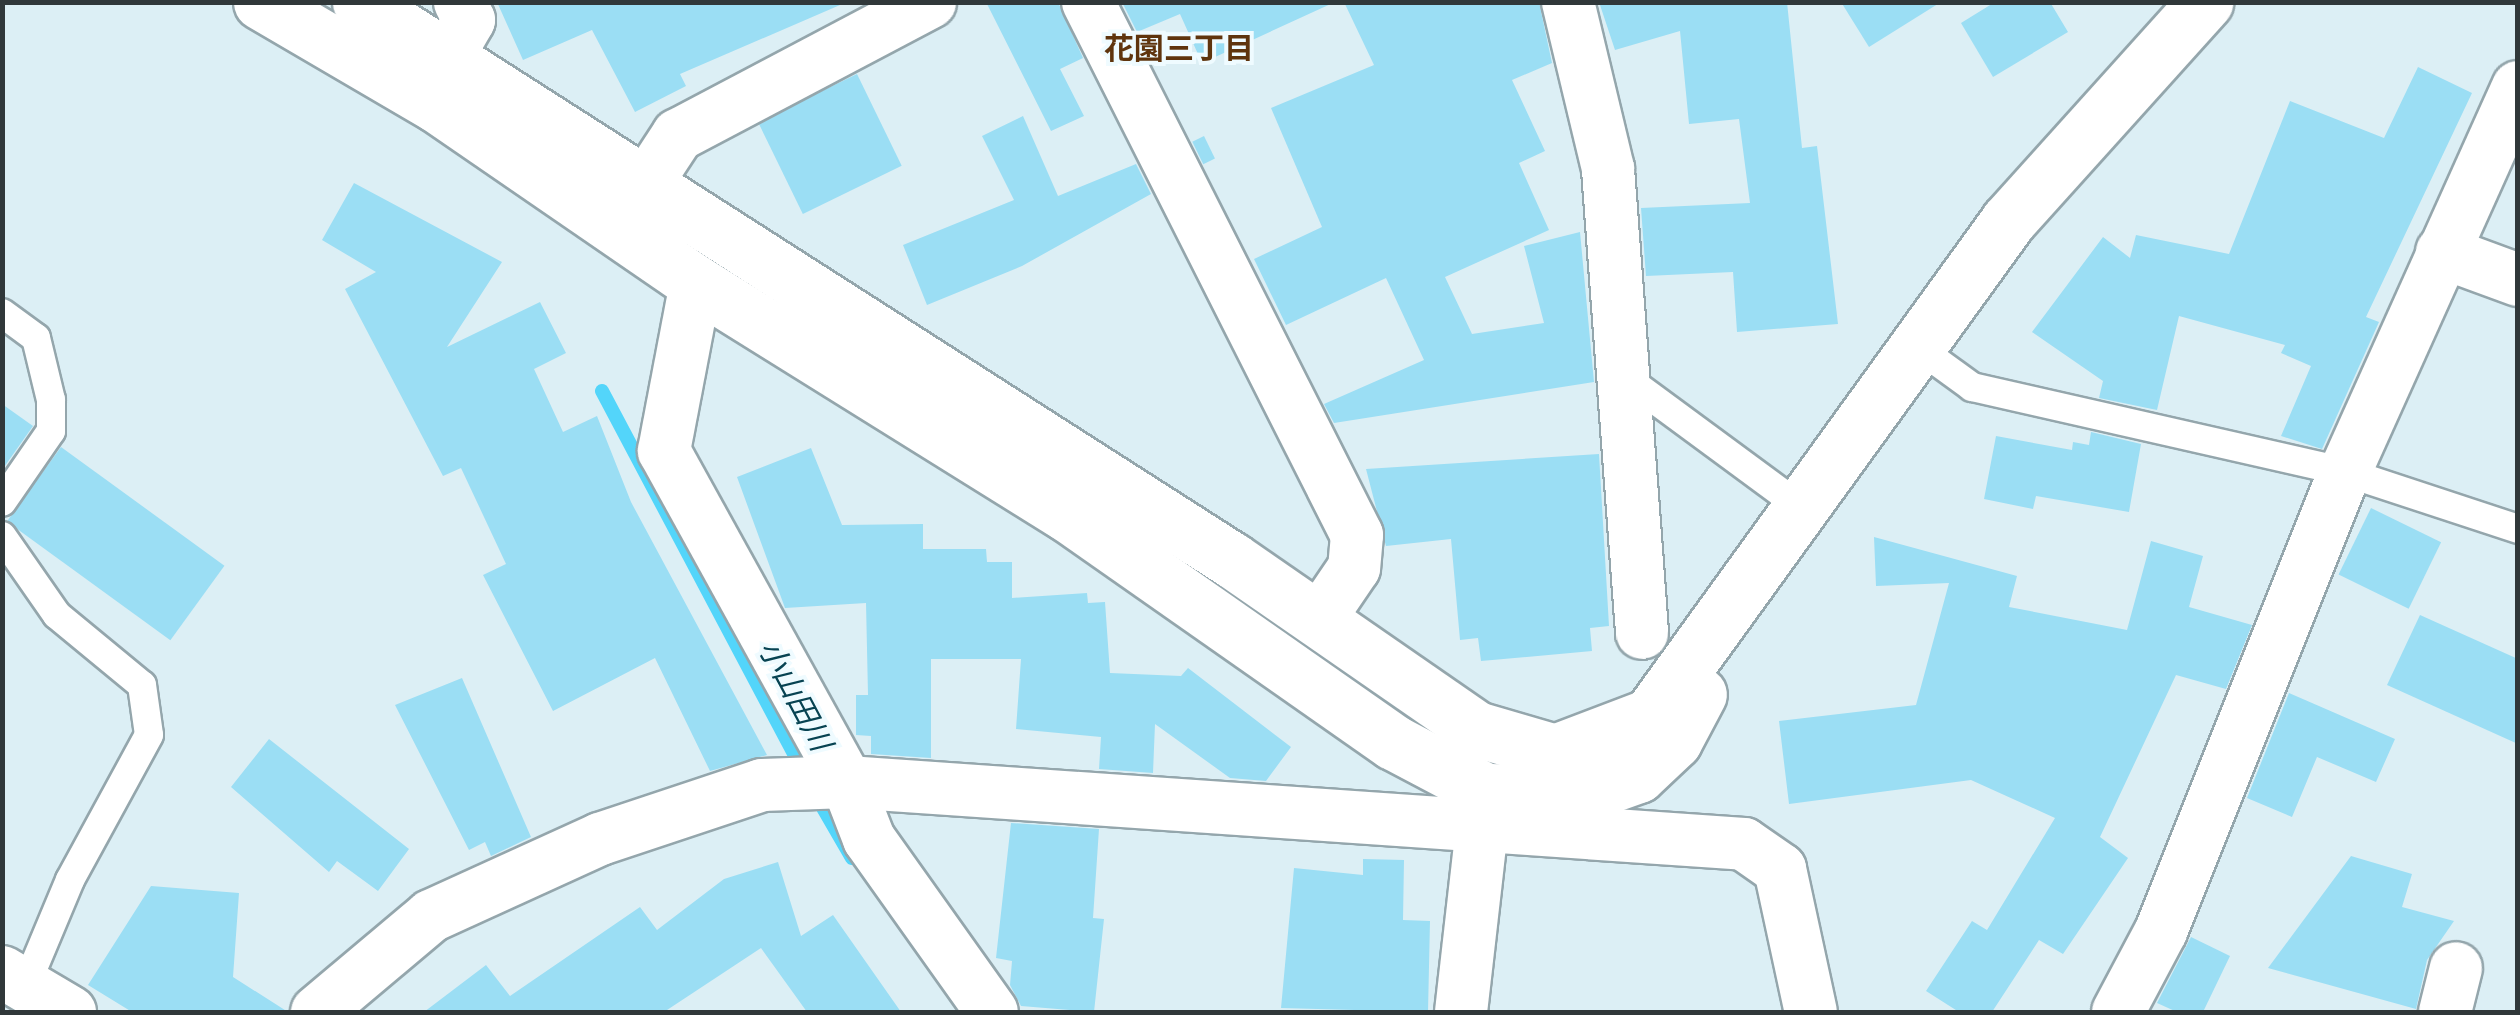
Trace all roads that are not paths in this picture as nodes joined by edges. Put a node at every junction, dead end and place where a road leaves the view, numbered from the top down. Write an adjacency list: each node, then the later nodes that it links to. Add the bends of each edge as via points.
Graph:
1 (261, 2): 12 (street)
2 (360, 2): 8 (street)
3 (460, 2): 8 (street, via 469,20)
4 (930, 2): 10 (street, via 678,135)
5 (1088, 2): 22 (street, via 1357,536 1354,568)
6 (1568, 2): 16 (street, via 1608,169)
7 (2205, 2): 15 (street, via 2008,221)
8 (448, 58): 10 (street)
9 (2518, 87): 11 (street)
10 (642, 190): 12 (street)
11 (2442, 252): 13 (street); 17 (street)
12 (689, 258): 22 (street); 24 (street, via 664,451); 25 (street, via 1393,742)
13 (2518, 280)
14 (2, 313): 18 (lane, via 36,338 51,400 50,431)
15 (1917, 347): 17 (lane, via 1972,387); 19 (street)
16 (1618, 372): 19 (lane); 23 (street)
17 (2346, 472): 20 (lane); 32 (street, via 2192,858)
18 (2, 502)
19 (1787, 529): 25 (street, via 1674,740 1638,775 1588,793)
20 (2518, 529)
21 (2, 536): 26 (lane, via 57,615 142,685 149,735)
22 (1320, 618): 25 (street)
23 (1642, 634)
24 (847, 782): 25 (street); 28 (street, via 762,785 600,839 431,916); 29 (street, via 869,839)
25 (1490, 788): 30 (street); 31 (street, via 1744,844 1780,869)
26 (14, 979): 27 (street)
27 (70, 1012)
28 (317, 1012)
29 (992, 1012)
30 (1461, 1012)
31 (1811, 1012)
32 (2118, 1012)

